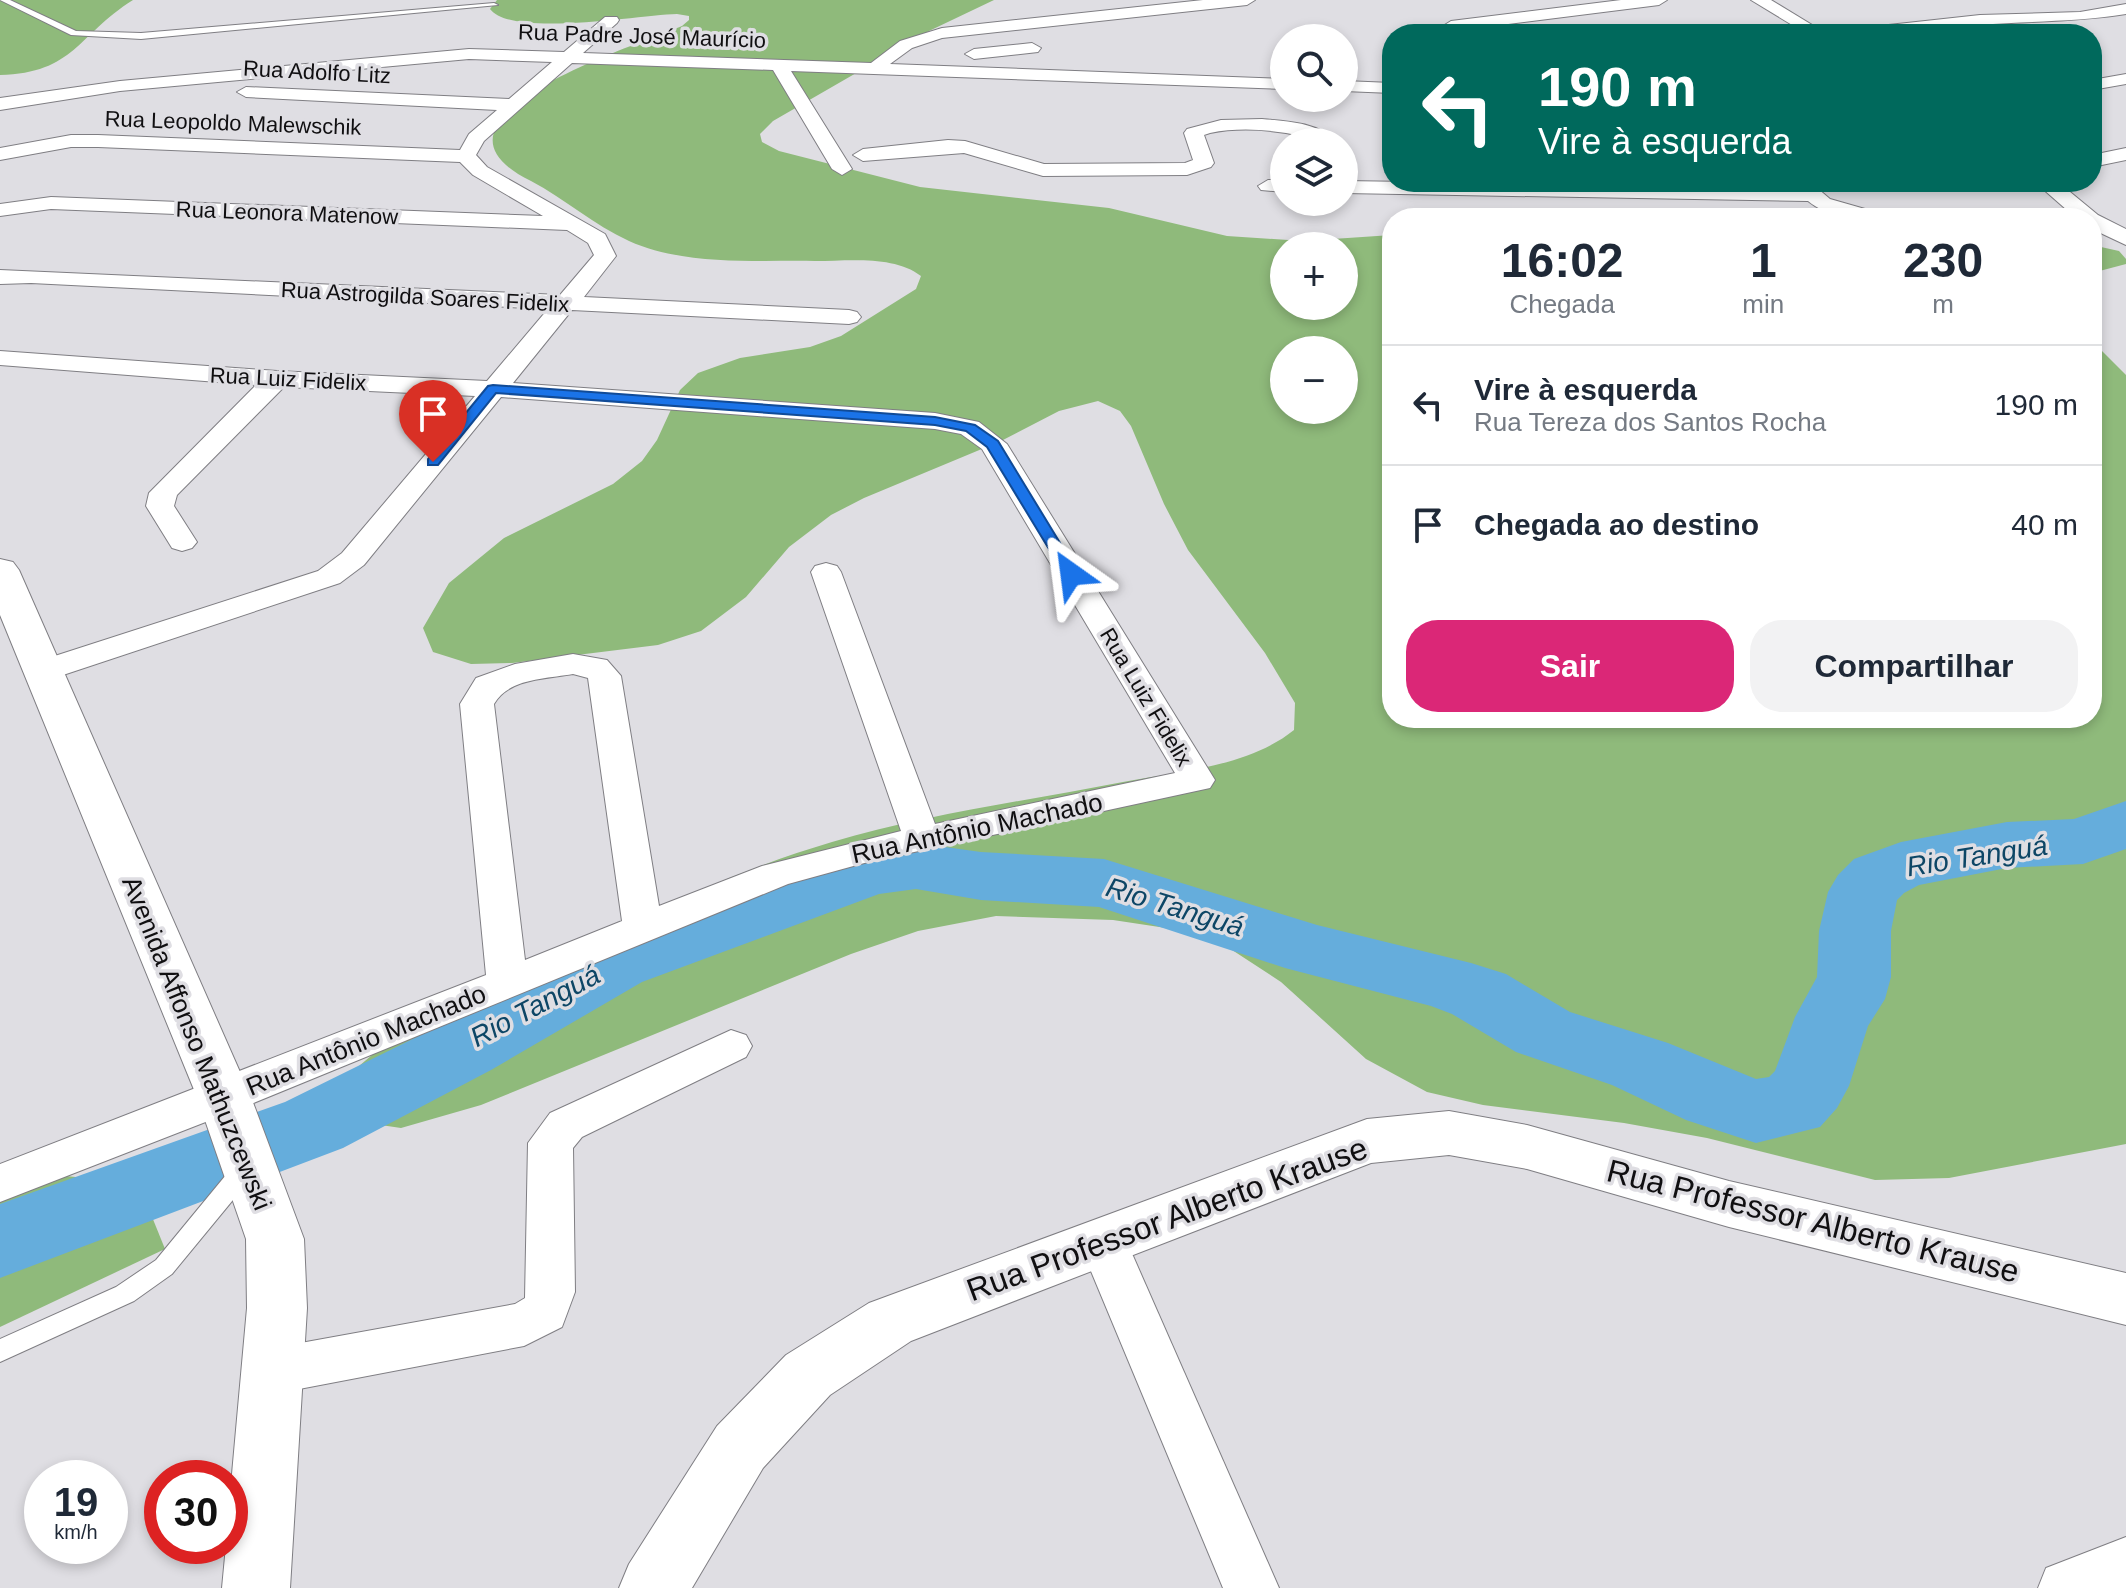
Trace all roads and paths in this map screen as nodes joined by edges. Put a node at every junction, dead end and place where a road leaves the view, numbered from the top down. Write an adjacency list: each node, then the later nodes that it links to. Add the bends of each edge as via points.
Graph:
1 (4, 0): 5 (lane, via 74,33 109,36)
2 (1247, 0): 11 (street)
3 (1659, 0): 8 (street)
4 (1759, 0): 9 (street)
5 (494, 5)
6 (2126, 9): 10 (street, via 2080,17)
7 (611, 20): 13 (street)
8 (1467, 24)
9 (1801, 24)
10 (1943, 24)
11 (928, 36): 12 (street, via 931,47 943,54); 15 (street, via 891,52)
12 (1032, 48)
13 (571, 57): 14 (street, Rua Padre José Maurício); 19 (street, Rua Padre José Maurício, via 454,54); 23 (street)
14 (778, 65): 15 (street, Rua Padre José Maurício); 30 (street)
15 (876, 68): 17 (street, Rua Padre José Maurício)
16 (2126, 79): 18 (street)
17 (1270, 83)
18 (2102, 83)
19 (120, 86): 22 (street, Rua Padre José Maurício); 23 (street, Rua Adolfo Litz)
20 (1358, 87): 21 (street)
21 (1382, 88)
22 (0, 104)
23 (512, 105): 28 (street, via 476,138)
24 (1289, 128): 27 (street, via 1207,127 1194,133 1204,163 1187,169 1043,170 948,146)
25 (0, 154): 28 (street, Rua Leopoldo Malewschik, via 98,141)
26 (2126, 154): 29 (street)
27 (863, 155)
28 (466, 156): 40 (street, via 480,171)
29 (2102, 159)
30 (842, 169)
31 (1358, 175): 32 (street)
32 (1382, 176)
33 (1358, 187): 34 (street)
34 (1382, 187)
35 (1809, 192): 37 (street)
36 (2057, 192): 38 (street)
37 (1837, 208)
38 (2077, 208)
39 (0, 210): 40 (street, Rua Leonora Matenow, via 51,203)
40 (575, 224): 45 (street, via 597,239 605,256)
41 (2102, 225): 43 (street)
42 (2102, 237): 43 (street)
43 (2126, 238)
44 (0, 277): 45 (street, Rua Astrogilda Soares Fidelix)
45 (562, 305): 46 (street, Rua Astrogilda Soares Fidelix); 49 (street)
46 (849, 317)
47 (0, 358): 48 (street, Rua Luiz Fidelix)
48 (277, 379): 49 (street, Rua Luiz Fidelix); 50 (street, via 163,493 160,506)
49 (493, 389): 53 (street, via 353,559 329,577); 54 (street, Rua Luiz Fidelix, via 935,421 970,428 993,444)
50 (182, 542)
51 (0, 570): 53 (street, Avenida Affonso Mathuzcewski)
52 (826, 572): 55 (street)
53 (42, 671): 59 (street, Avenida Affonso Mathuzcewski)
54 (1197, 780): 55 (street, Rua Antônio Machado)
55 (922, 839): 56 (street, Rua Antônio Machado, via 775,875)
56 (643, 928): 57 (street, Rua Antônio Machado); 57 (street, via 604,676 595,667 573,664 515,674 488,685 477,704)
57 (507, 983): 59 (street, Rua Antônio Machado)
58 (731, 1046): 65 (street, via 566,1125 550,1143 551,1292 545,1312 524,1324)
59 (224, 1097): 60 (street, Avenida Affonso Mathuzcewski); 61 (street, Rua Antônio Machado)
60 (250, 1163): 64 (lane, via 164,1267 125,1294); 65 (street, Avenida Affonso Mathuzcewski, via 275,1239)
61 (0, 1183)
62 (1102, 1240): 63 (street, Rua Professor Alberto Krause, via 1367,1141 1449,1133 1527,1147 1729,1204); 68 (street, Rua Professor Alberto Krause, via 890,1322 808,1375 740,1447); 69 (street)
63 (2126, 1299)
64 (0, 1351)
65 (273, 1371): 67 (street, Avenida Affonso Mathuzcewski)
66 (2126, 1565): 70 (street)
67 (256, 1588)
68 (653, 1588)
69 (1251, 1588)
70 (2066, 1588)

